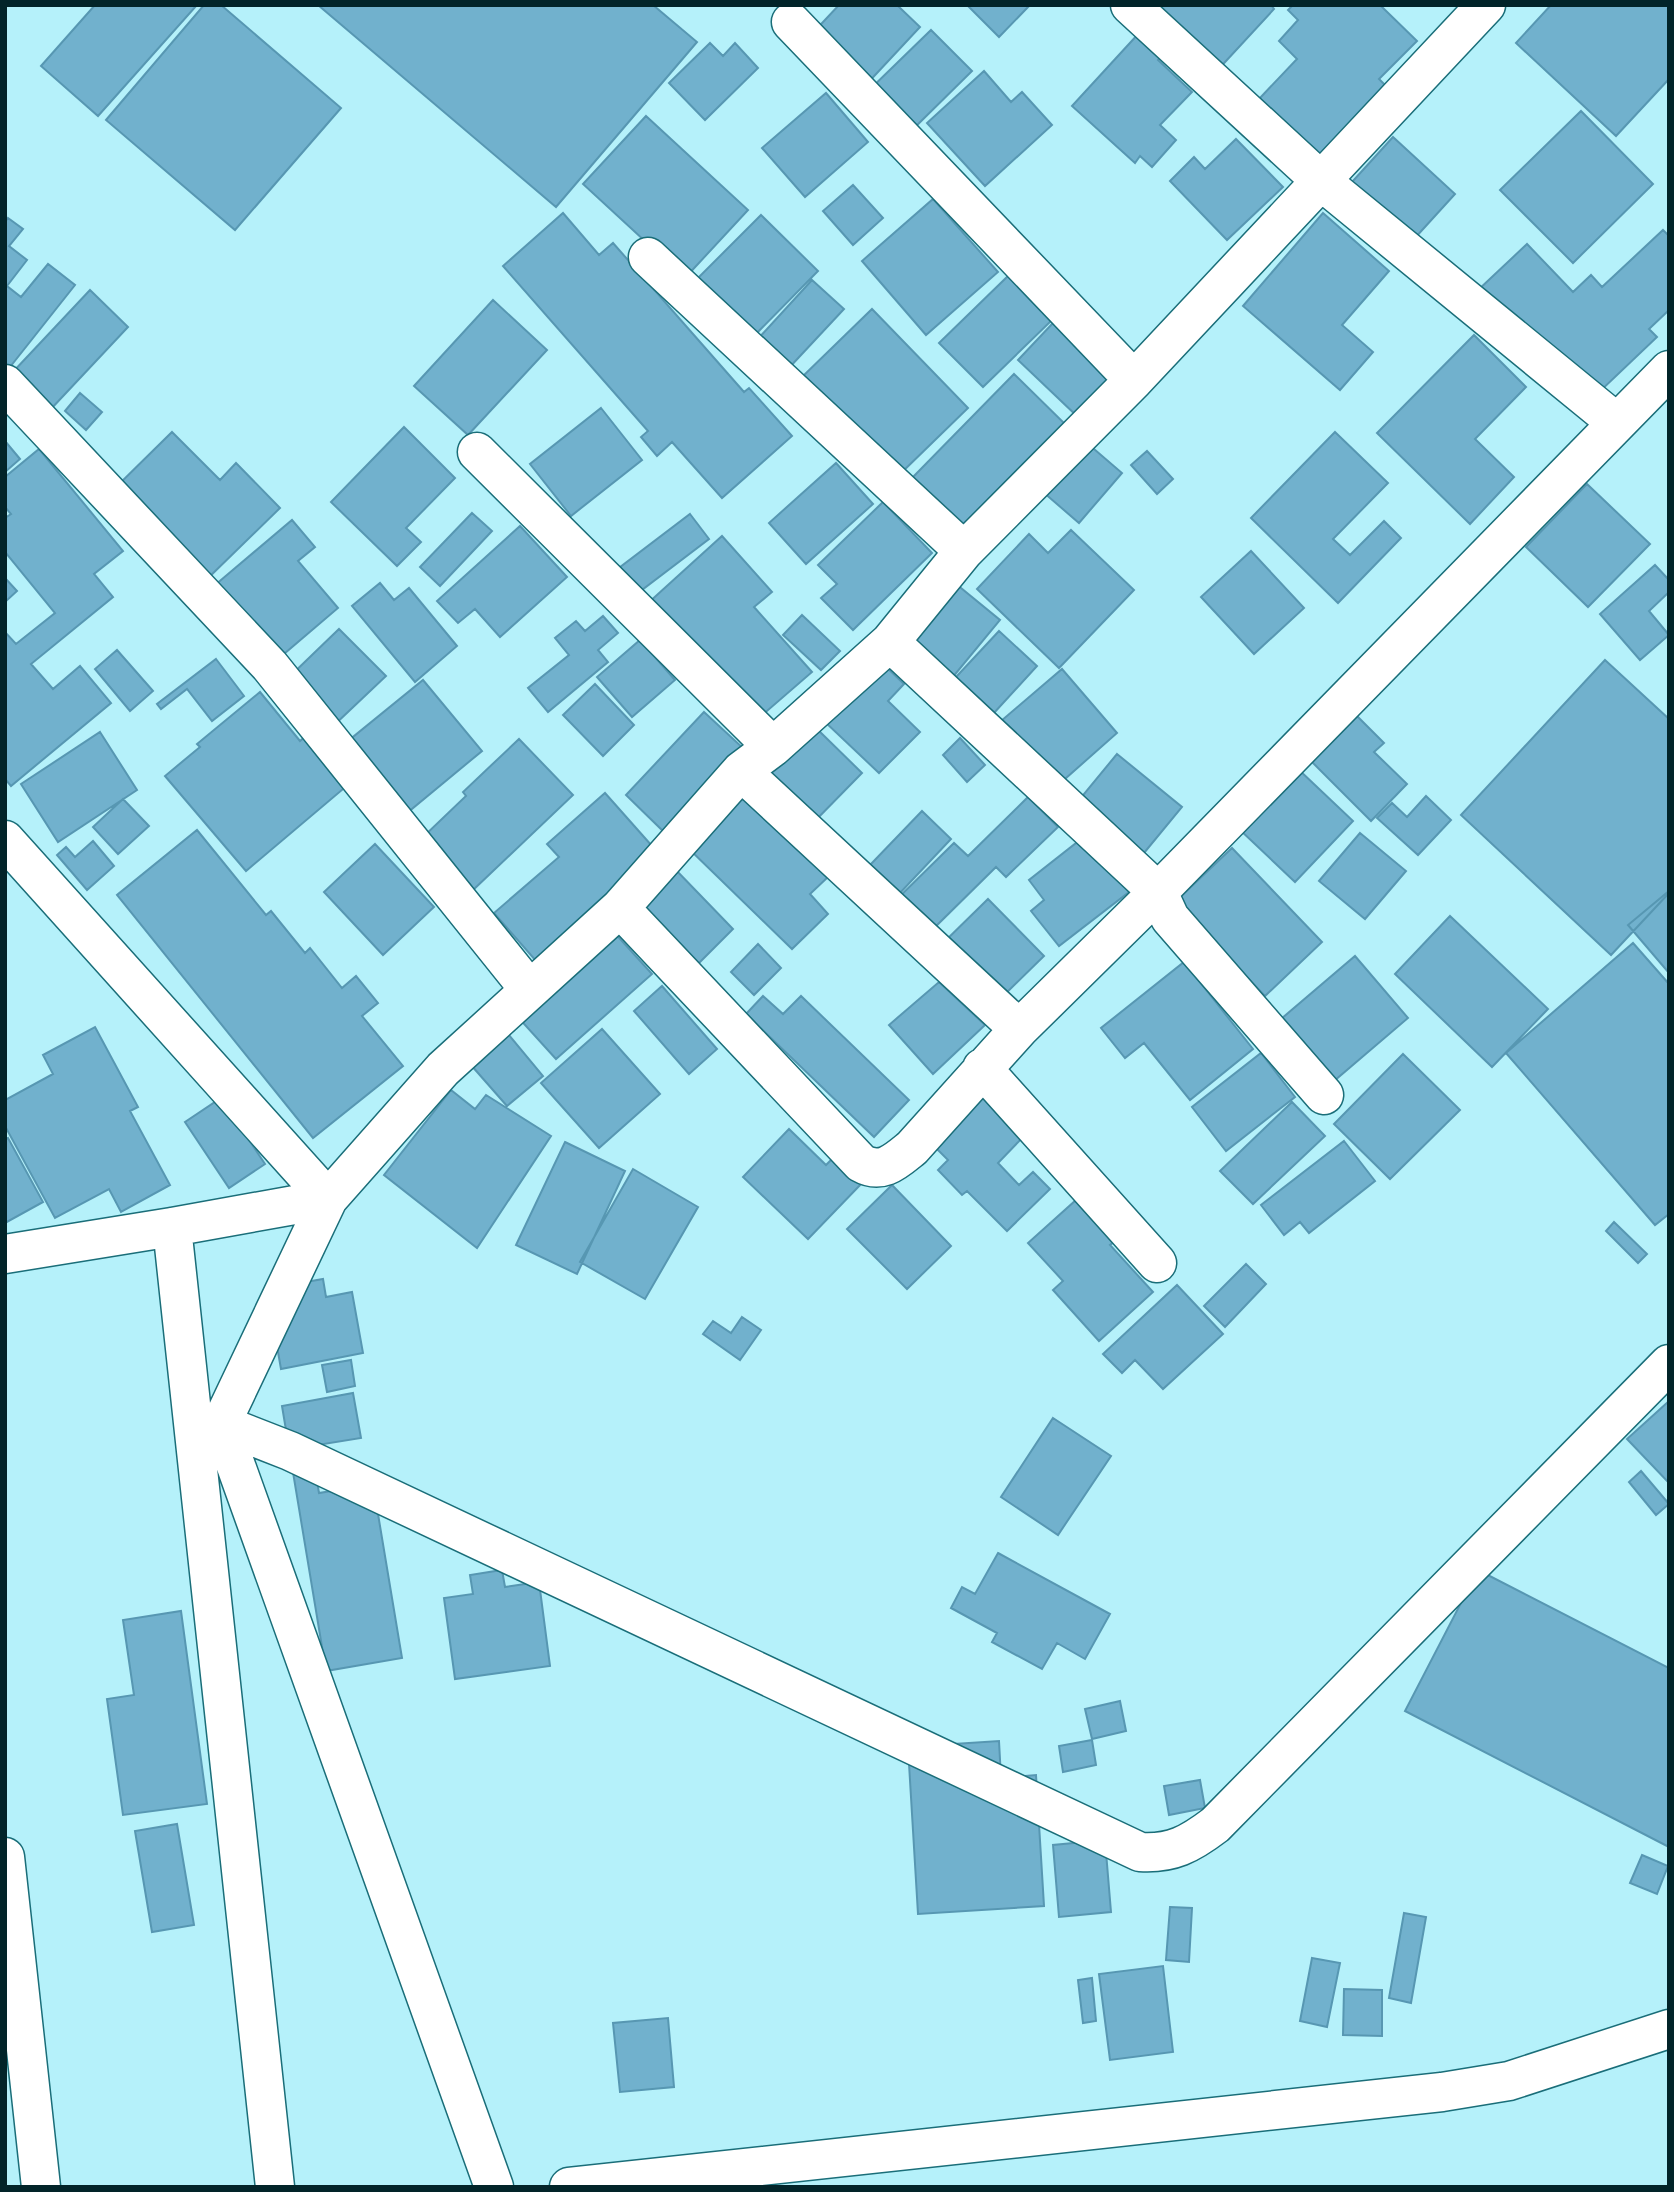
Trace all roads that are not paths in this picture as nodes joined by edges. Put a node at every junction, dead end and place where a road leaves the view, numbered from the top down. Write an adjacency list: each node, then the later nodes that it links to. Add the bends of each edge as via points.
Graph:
1 (1130, 5): 4 (street)
2 (1486, 5): 4 (street)
3 (791, 22): 7 (street)
4 (1320, 180): 7 (street); 9 (street)
5 (648, 257): 11 (street)
6 (1669, 370): 9 (street)
7 (1134, 380): 11 (street)
8 (5, 384): 18 (street, via 270,666)
9 (1617, 423): 16 (street)
10 (477, 452): 13 (street)
11 (964, 551): 12 (street)
12 (890, 642): 13 (street); 16 (street)
13 (773, 747): 14 (street)
14 (741, 771): 17 (street); 19 (street)
15 (5, 840): 22 (street)
16 (1158, 892): 19 (street); 21 (street, via 1170,918)
17 (620, 908): 18 (street); 20 (street, via 870,1168 895,1162 912,1149)
18 (529, 989): 22 (street, via 443,1069)
19 (1019, 1028): 20 (street)
20 (982, 1068): 25 (street)
21 (1324, 1095)
22 (328, 1199): 23 (street); 27 (street)
23 (172, 1227): 24 (street); 31 (street)
24 (5, 1254)
25 (1157, 1263)
26 (1669, 1364): 27 (street, via 1214,1825 1192,1842 1158,1854 1140,1852 302,1457)
27 (221, 1424): 32 (street)
28 (5, 1857): 30 (street)
29 (1669, 2029): 33 (street, via 1509,2081 1443,2092)
30 (41, 2187)
31 (275, 2187)
32 (494, 2187)
33 (569, 2187)

